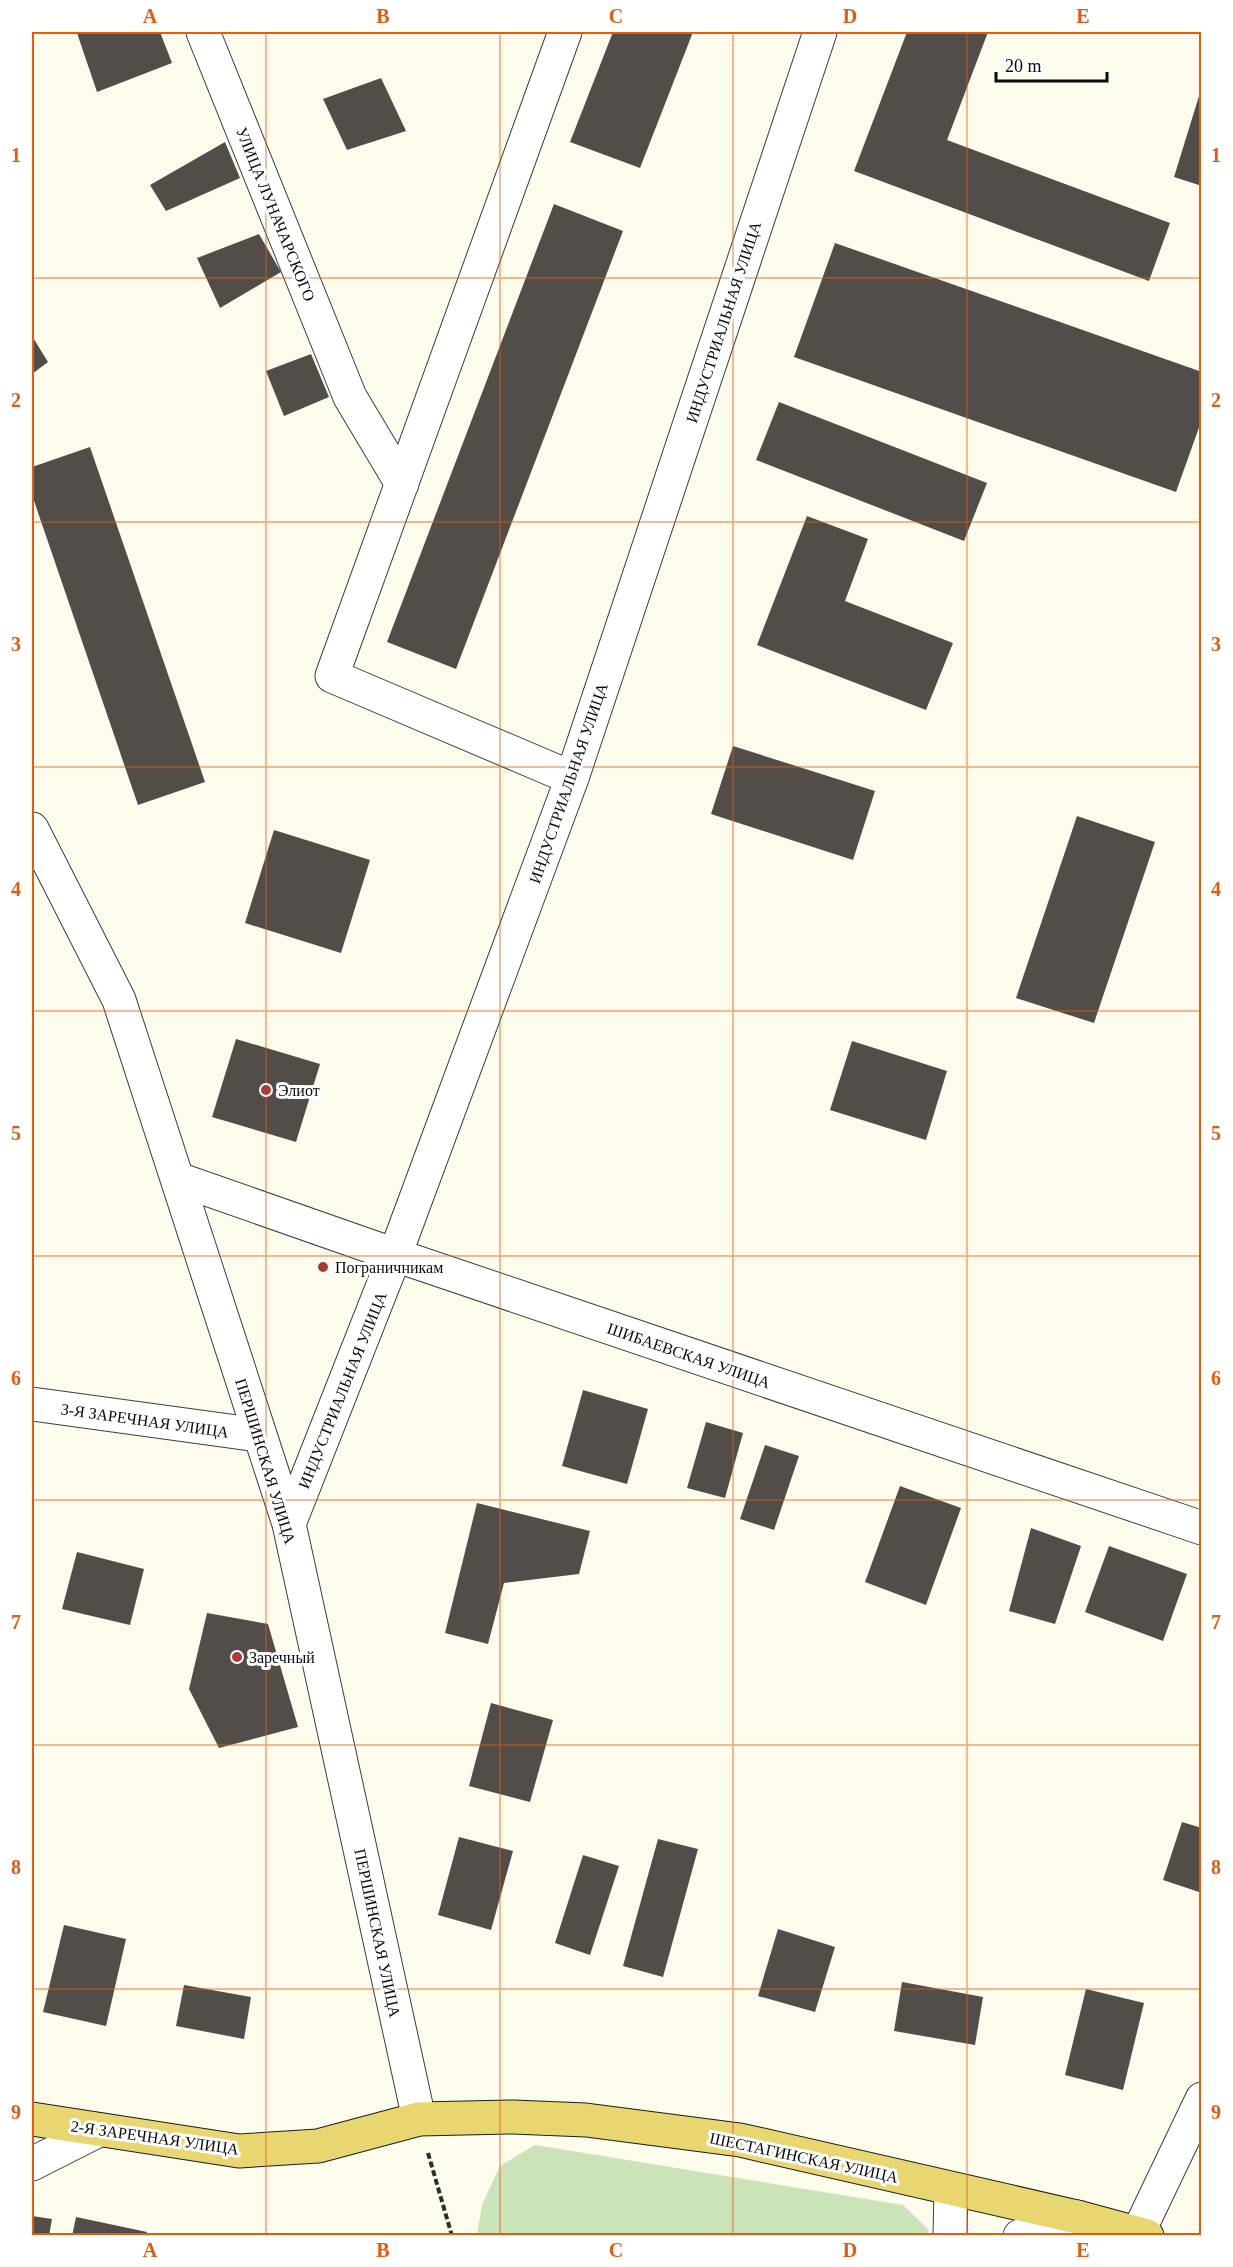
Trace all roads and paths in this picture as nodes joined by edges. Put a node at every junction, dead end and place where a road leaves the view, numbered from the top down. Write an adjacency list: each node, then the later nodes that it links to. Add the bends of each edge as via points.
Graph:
1 (203, 32): 4 (street, УЛИЦА ЛУНАЧАРСКОГО, via 350,397)
2 (565, 32): 4 (street)
3 (820, 32): 5 (street, ИНДУСТРИАЛЬНАЯ УЛИЦА)
4 (402, 484): 5 (street, via 332,676)
5 (572, 778): 8 (street, ИНДУСТРИАЛЬНАЯ УЛИЦА)
6 (32, 829): 7 (street, ПЕРШИНСКАЯ УЛИЦА, via 119,1000)
7 (178, 1179): 8 (street, ШИБАЕВСКАЯ УЛИЦА); 10 (street, ПЕРШИНСКАЯ УЛИЦА)
8 (395, 1256): 11 (street, ИНДУСТРИАЛЬНАЯ УЛИЦА); 12 (street, ШИБАЕВСКАЯ УЛИЦА)
9 (32, 1404): 10 (street, 3-Я ЗАРЕЧНАЯ УЛИЦА)
10 (258, 1435): 11 (street, ПЕРШИНСКАЯ УЛИЦА)
11 (288, 1524): 15 (street, ПЕРШИНСКАЯ УЛИЦА)
12 (1202, 1528)
13 (1202, 2099): 20 (street)
14 (32, 2119): 16 (main road, 2-Я ЗАРЕЧНАЯ УЛИЦА)
15 (419, 2119): 16 (main road, 2-Я ЗАРЕЧНАЯ УЛИЦА, via 318,2145 239,2151); 18 (main road, ШЕСТАГИНСКАЯ УЛИЦА, via 586,2120 740,2140); 21 (path)
16 (99, 2130): 17 (street)
17 (32, 2164)
18 (951, 2189): 19 (main road, ШЕСТАГИНСКАЯ УЛИЦА); 22 (street)
19 (1077, 2217): 20 (main road, ШЕСТАГИНСКАЯ УЛИЦА); 23 (street)
20 (1143, 2234)
21 (452, 2235)
22 (950, 2235)
23 (1020, 2235)

